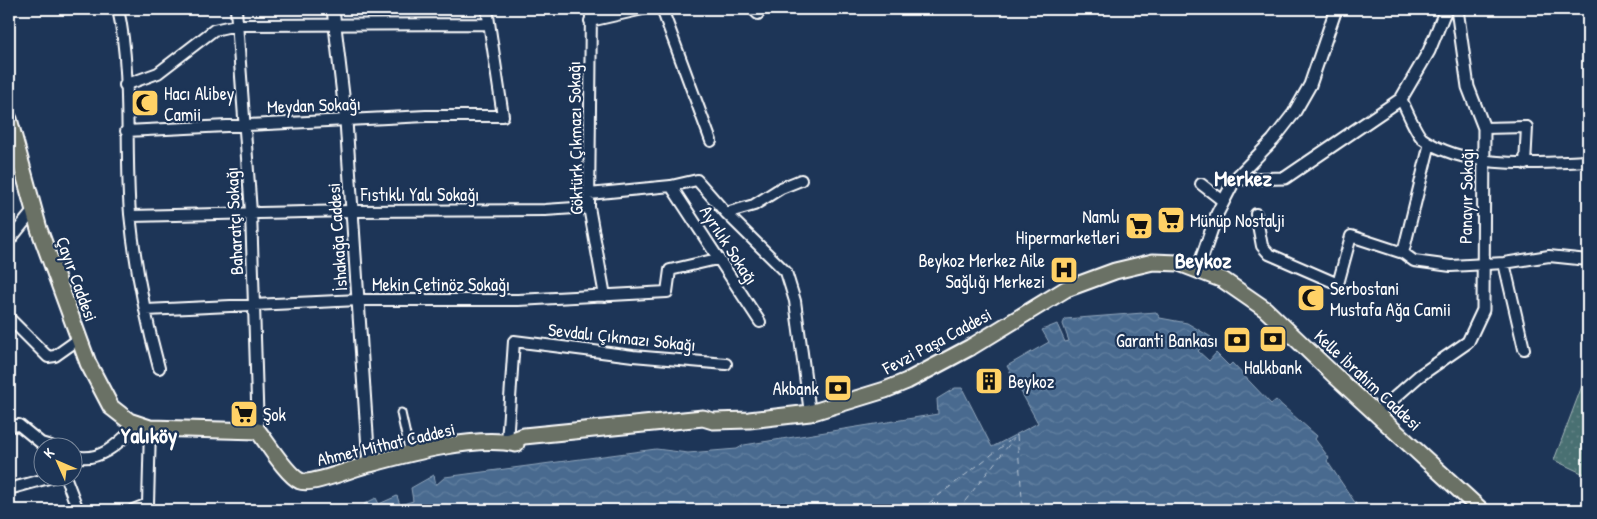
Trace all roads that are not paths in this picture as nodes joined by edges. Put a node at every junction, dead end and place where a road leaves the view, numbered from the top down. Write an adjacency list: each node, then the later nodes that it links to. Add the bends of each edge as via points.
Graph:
1 (118, 9): 15 (street)
2 (236, 9): 14 (street, Baharatçı Sokağı)
3 (333, 9): 12 (street, İshakağa Caddesi)
4 (486, 9): 13 (street)
5 (590, 9): 11 (street, Göktürk Çıkmazı Sokağı)
6 (643, 9): 11 (street)
7 (662, 9): 22 (street)
8 (1336, 9): 27 (street, via 1310,85 1294,113)
9 (1446, 9): 16 (street, via 1429,51)
10 (1457, 9): 20 (street, Panayır Sokağı, via 1468,88)
11 (590, 21): 31 (street, Göktürk Çıkmazı Sokağı)
12 (335, 23): 13 (street); 14 (street); 18 (street, İshakağa Caddesi)
13 (488, 24): 18 (street, Meydan Sokağı, via 503,116)
14 (236, 25): 15 (street, via 214,30 158,73); 19 (street, Baharatçı Sokağı)
15 (125, 85): 21 (street)
16 (1401, 99): 23 (street, via 1422,138); 27 (street, via 1285,178)
17 (9, 119): 34 (main road, Çayır Caddesi)
18 (346, 121): 19 (street, Meydan Sokağı); 35 (street, İshakağa Caddesi)
19 (244, 124): 21 (street, Meydan Sokağı); 36 (street, Baharatçı Sokağı)
20 (1484, 128): 24 (street, Panayır Sokağı); 26 (street, Panayır Sokağı, via 1527,127)
21 (126, 131): 39 (street)
22 (711, 141)
23 (1430, 143): 24 (street, via 1448,152); 41 (street)
24 (1485, 160): 26 (street); 45 (street, Panayır Sokağı)
25 (1588, 161): 26 (street)
26 (1525, 164)
27 (1235, 179): 32 (street)
28 (801, 180): 37 (street, via 754,205)
29 (1201, 184): 32 (street)
30 (671, 186): 31 (street); 37 (street, via 697,180); 42 (street, Ayrılık Sokağı)
31 (589, 194): 33 (street, Göktürk Çıkmazı Sokağı)
32 (1223, 201): 46 (street)
33 (589, 207): 35 (street, Fıstıklı Yalı Sokağı); 47 (street, Göktürk Çıkmazı Sokağı)
34 (34, 210): 40 (street); 53 (main road, Çayır Caddesi)
35 (352, 211): 36 (street, Fıstıklı Yalı Sokağı); 48 (street, İshakağa Caddesi)
36 (251, 212): 39 (street, Fıstıklı Yalı Sokağı); 49 (street, Baharatçı Sokağı)
37 (726, 214): 58 (street, via 786,272 795,300)
38 (1256, 214): 41 (street, via 1262,246 1269,254 1338,284 1351,236)
39 (130, 216): 50 (street)
40 (9, 241)
41 (1404, 253): 45 (street, via 1414,261 1451,266)
42 (717, 259): 47 (street, Mekin Çetinöz Sokağı, via 670,270 667,292); 52 (street, Ayrılık Sokağı)
43 (1588, 260): 44 (street, via 1549,256)
44 (1504, 263): 45 (street); 54 (street)
45 (1482, 265): 59 (street, Panayır Sokağı, via 1484,310 1468,342 1419,376)
46 (1198, 269): 58 (main road, Fevzi Paşa Caddesi, via 1179,263 1153,262 1114,271 1053,295 970,347 907,381); 59 (main road, Kelle İbrahim Caddesi, via 1236,286 1265,309)
47 (605, 296): 48 (street, Mekin Çetinöz Sokağı, via 518,300)
48 (359, 300): 49 (street, Mekin Çetinöz Sokağı); 67 (street, İshakağa Caddesi)
49 (254, 306): 50 (street, Mekin Çetinöz Sokağı); 62 (street, Baharatçı Sokağı)
50 (146, 310): 56 (street)
51 (9, 318): 53 (street, via 48,357 55,356)
52 (760, 322)
53 (79, 339): 61 (main road, Çayır Caddesi, via 111,407)
54 (1524, 348)
55 (726, 364): 64 (street, Sevdalı Çıkmazı Sokağı, via 514,341)
56 (159, 368)
57 (401, 413): 65 (street)
58 (810, 413): 64 (main road, Fevzi Paşa Caddesi, via 749,420 713,421 703,418 524,436)
59 (1376, 414): 73 (main road, Kelle İbrahim Caddesi)
60 (9, 426): 63 (street, via 19,425)
61 (145, 427): 62 (main road); 66 (street, via 106,452); 72 (street, via 148,504)
62 (258, 432): 67 (main road, Ahmet Mithat Caddesi, via 294,478 302,482)
63 (32, 436)
64 (507, 442): 65 (main road, Ahmet Mithat Caddesi, via 455,444)
65 (410, 454): 67 (main road, Ahmet Mithat Caddesi)
66 (82, 456)
67 (369, 464)
68 (32, 483): 70 (street)
69 (69, 486): 71 (street)
70 (9, 489)
71 (78, 510)
72 (133, 510)
73 (1482, 510)

